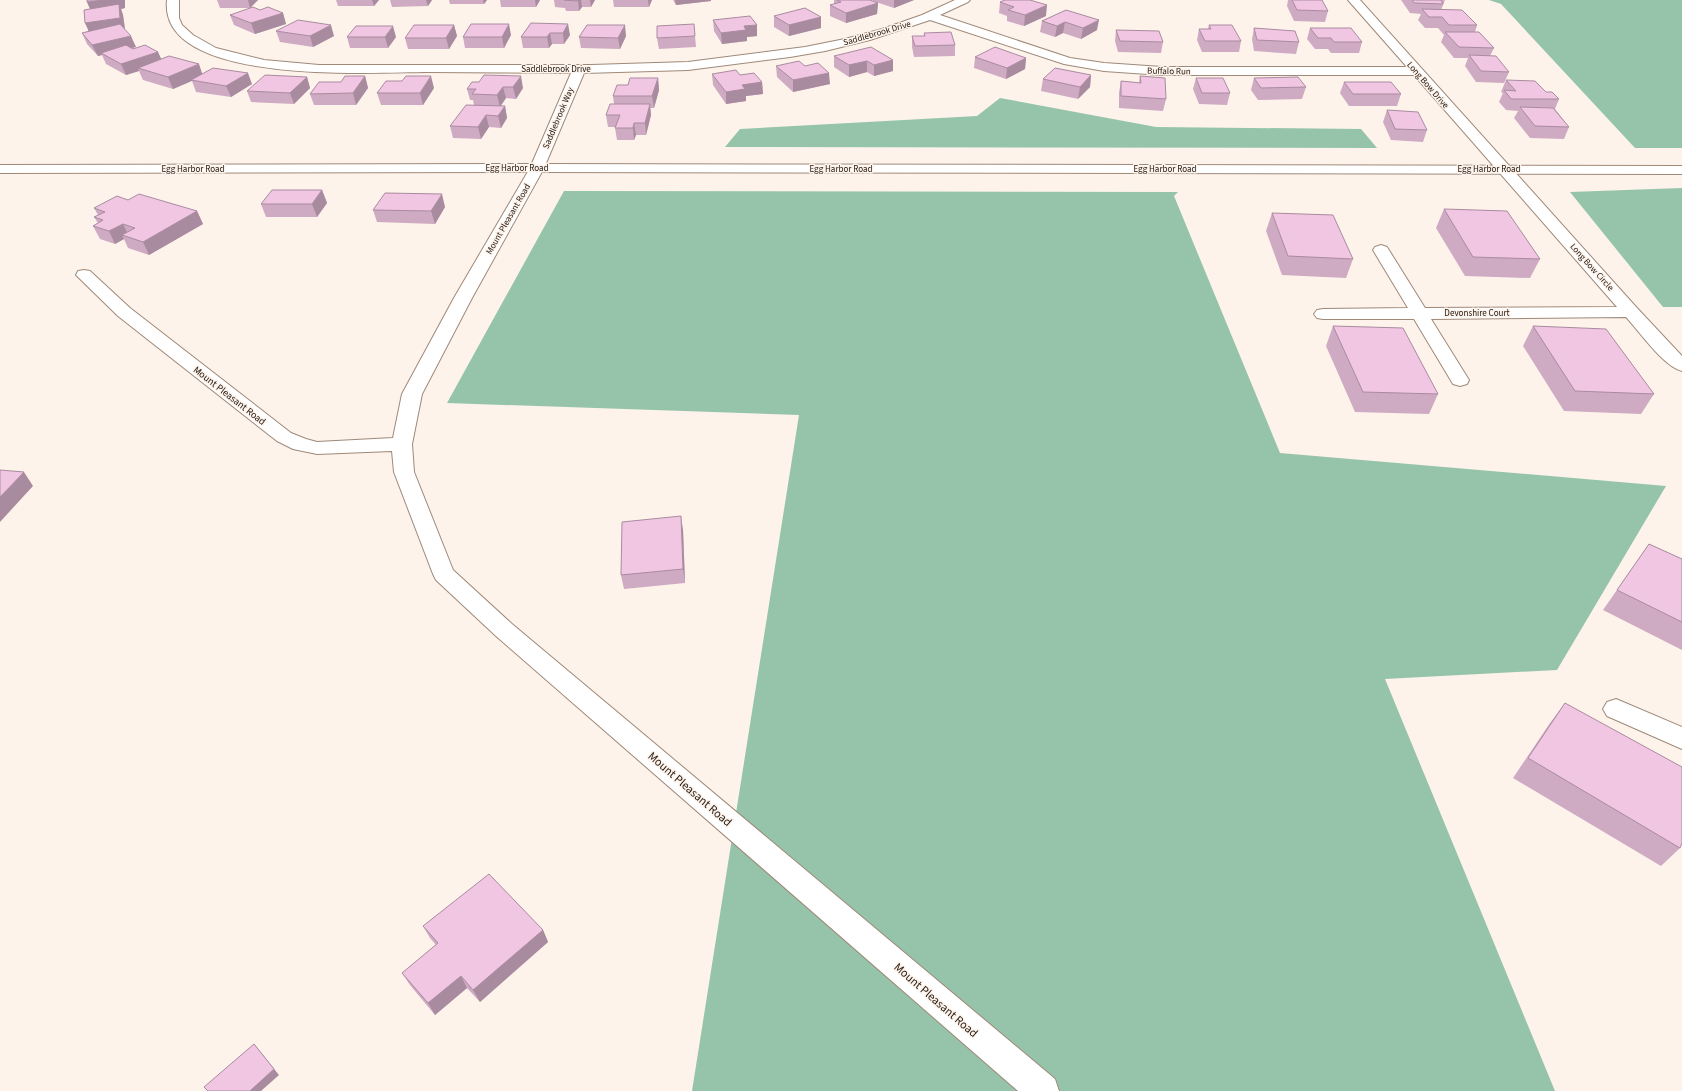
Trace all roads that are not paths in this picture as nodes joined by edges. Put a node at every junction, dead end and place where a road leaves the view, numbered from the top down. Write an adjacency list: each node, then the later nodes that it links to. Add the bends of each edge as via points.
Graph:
1 (174, 0): 5 (street, Saddlebrook Drive, via 172,14 179,30 211,50 250,61 301,67)
2 (964, 0): 4 (street, Saddlebrook Drive)
3 (1354, 0): 6 (street, Long Bow Drive)
4 (930, 16): 5 (street, Saddlebrook Drive, via 864,38 776,56 687,66); 6 (street, Buffalo Run, via 1061,59 1104,67 1162,71)
5 (580, 69): 7 (street, Saddlebrook Way)
6 (1416, 71): 9 (street, Long Bow Drive)
7 (537, 168): 8 (street, Egg Harbor Road); 9 (street, Egg Harbor Road); 18 (street, Mount Pleasant Road, via 412,394)
8 (0, 169)
9 (1503, 169): 10 (street, Egg Harbor Road); 13 (street, Long Bow Circle)
10 (1682, 170)
11 (1381, 250): 15 (street)
12 (84, 275): 18 (street, Mount Pleasant Road, via 124,312 284,437 317,448)
13 (1631, 312): 15 (street, Devonshire Court); 16 (street, Long Bow Circle, via 1670,355)
14 (1323, 314): 15 (street, Devonshire Court)
15 (1420, 314): 17 (street)
16 (1682, 364)
17 (1460, 380)
18 (402, 444): 21 (street, Mount Pleasant Road, via 404,472 444,574 504,630)
19 (1616, 709): 20 (street)
20 (1682, 738)
21 (1043, 1091)

